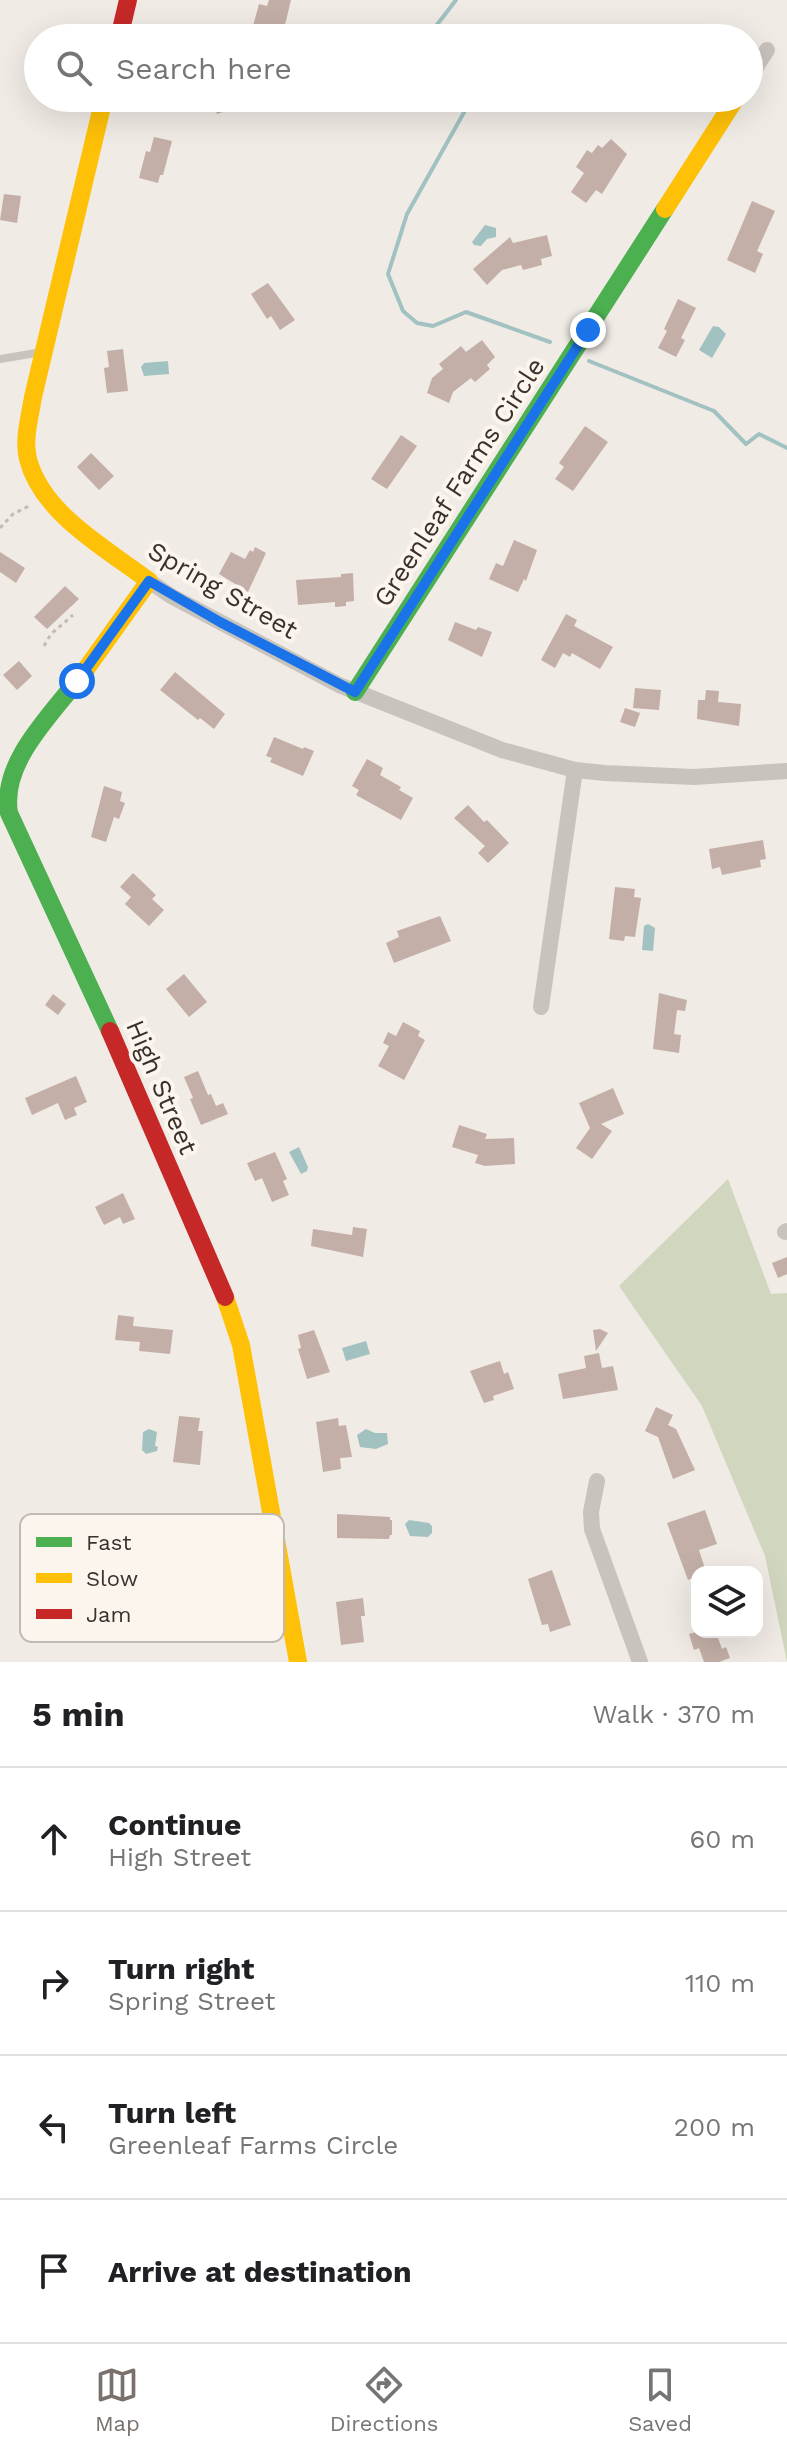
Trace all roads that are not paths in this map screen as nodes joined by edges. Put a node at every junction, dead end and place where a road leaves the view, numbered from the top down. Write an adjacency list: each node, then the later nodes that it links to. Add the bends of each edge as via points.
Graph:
1 (128, 0): 2 (street)
2 (122, 24)
3 (767, 50): 4 (street)
4 (763, 56)
5 (101, 112): 7 (street, Spring Street)
6 (727, 112): 10 (street, Greenleaf Farms Circle)
7 (43, 352): 8 (lane); 9 (street, Spring Street, via 27,440 32,470 67,517)
8 (0, 359)
9 (149, 581): 10 (street, Spring Street); 15 (street, High Street, via 21,752 9,776 6,800 228,1304 241,1345)
10 (355, 692): 11 (street, Spring Street, via 502,750)
11 (575, 770): 12 (street, Spring Street, via 694,777); 13 (street)
12 (787, 771)
13 (541, 1007)
14 (597, 1481): 18 (street, via 592,1529)
15 (271, 1514)
16 (284, 1584): 17 (street, High Street)
17 (298, 1662)
18 (640, 1662)

